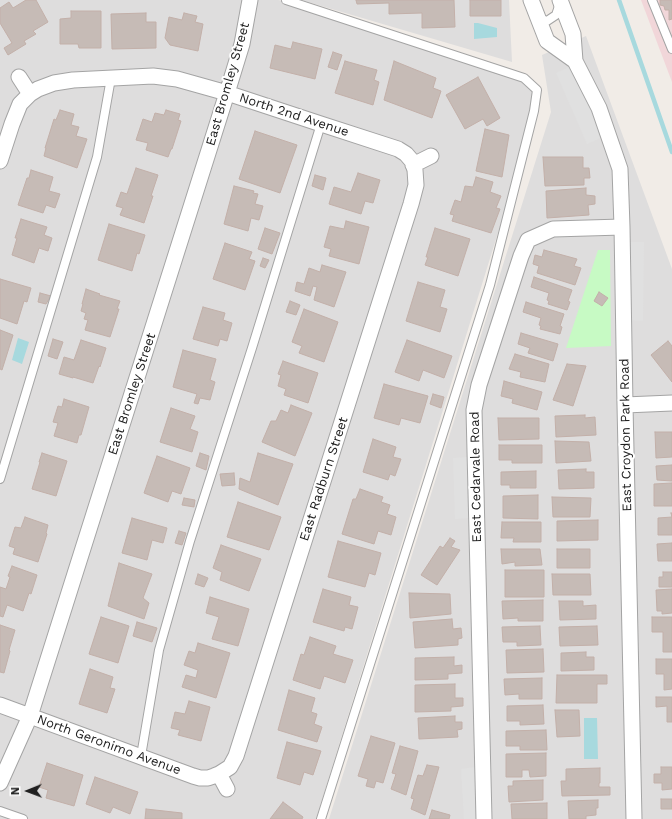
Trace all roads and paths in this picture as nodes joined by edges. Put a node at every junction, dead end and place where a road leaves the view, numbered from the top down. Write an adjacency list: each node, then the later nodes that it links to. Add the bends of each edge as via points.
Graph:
1 (250, 0): 11 (street, East Bromley Street, via 242,44)
2 (286, 0): 29 (lane, via 524,78 537,90 534,111 490,285)
3 (531, 0): 6 (street, East Croydon Park Road)
4 (652, 0): 7 (lane)
5 (560, 1): 6 (lane, via 556,15 546,21); 8 (street, East Croydon Park Road, via 573,34)
6 (538, 18): 8 (street, East Croydon Park Road, via 547,41)
7 (672, 49)
8 (575, 61): 17 (street, East Croydon Park Road, via 599,108 620,169)
9 (19, 77): 12 (street)
10 (111, 78): 11 (street, North 2nd Avenue, via 153,76 177,79); 12 (street, North 2nd Avenue, via 54,83); 20 (lane, via 97,157)
11 (227, 93): 13 (street, North 2nd Avenue); 22 (street, East Bromley Street)
12 (30, 94): 15 (street, via 20,104)
13 (321, 124): 16 (street, North 2nd Avenue, via 398,149); 23 (lane, via 163,635)
14 (431, 156): 16 (street)
15 (0, 161)
16 (413, 163): 24 (street, East Radburn Street, via 416,185 411,204 236,756 230,767)
17 (622, 227): 19 (street, East Croydon Park Road); 30 (street, East Cedarvale Road, via 553,229 528,240 479,384 474,410)
18 (672, 403): 19 (street)
19 (625, 404): 31 (street, East Croydon Park Road)
20 (0, 479)
21 (0, 704): 22 (street, North Geronimo Avenue)
22 (30, 716): 23 (street, North Geronimo Avenue); 25 (street, East Bromley Street)
23 (141, 756): 24 (street, North Geronimo Avenue, via 200,778)
24 (219, 774): 26 (street)
25 (0, 783)
26 (227, 789)
27 (0, 811): 28 (lane)
28 (24, 819)
29 (321, 819)
30 (484, 819)
31 (634, 819)

